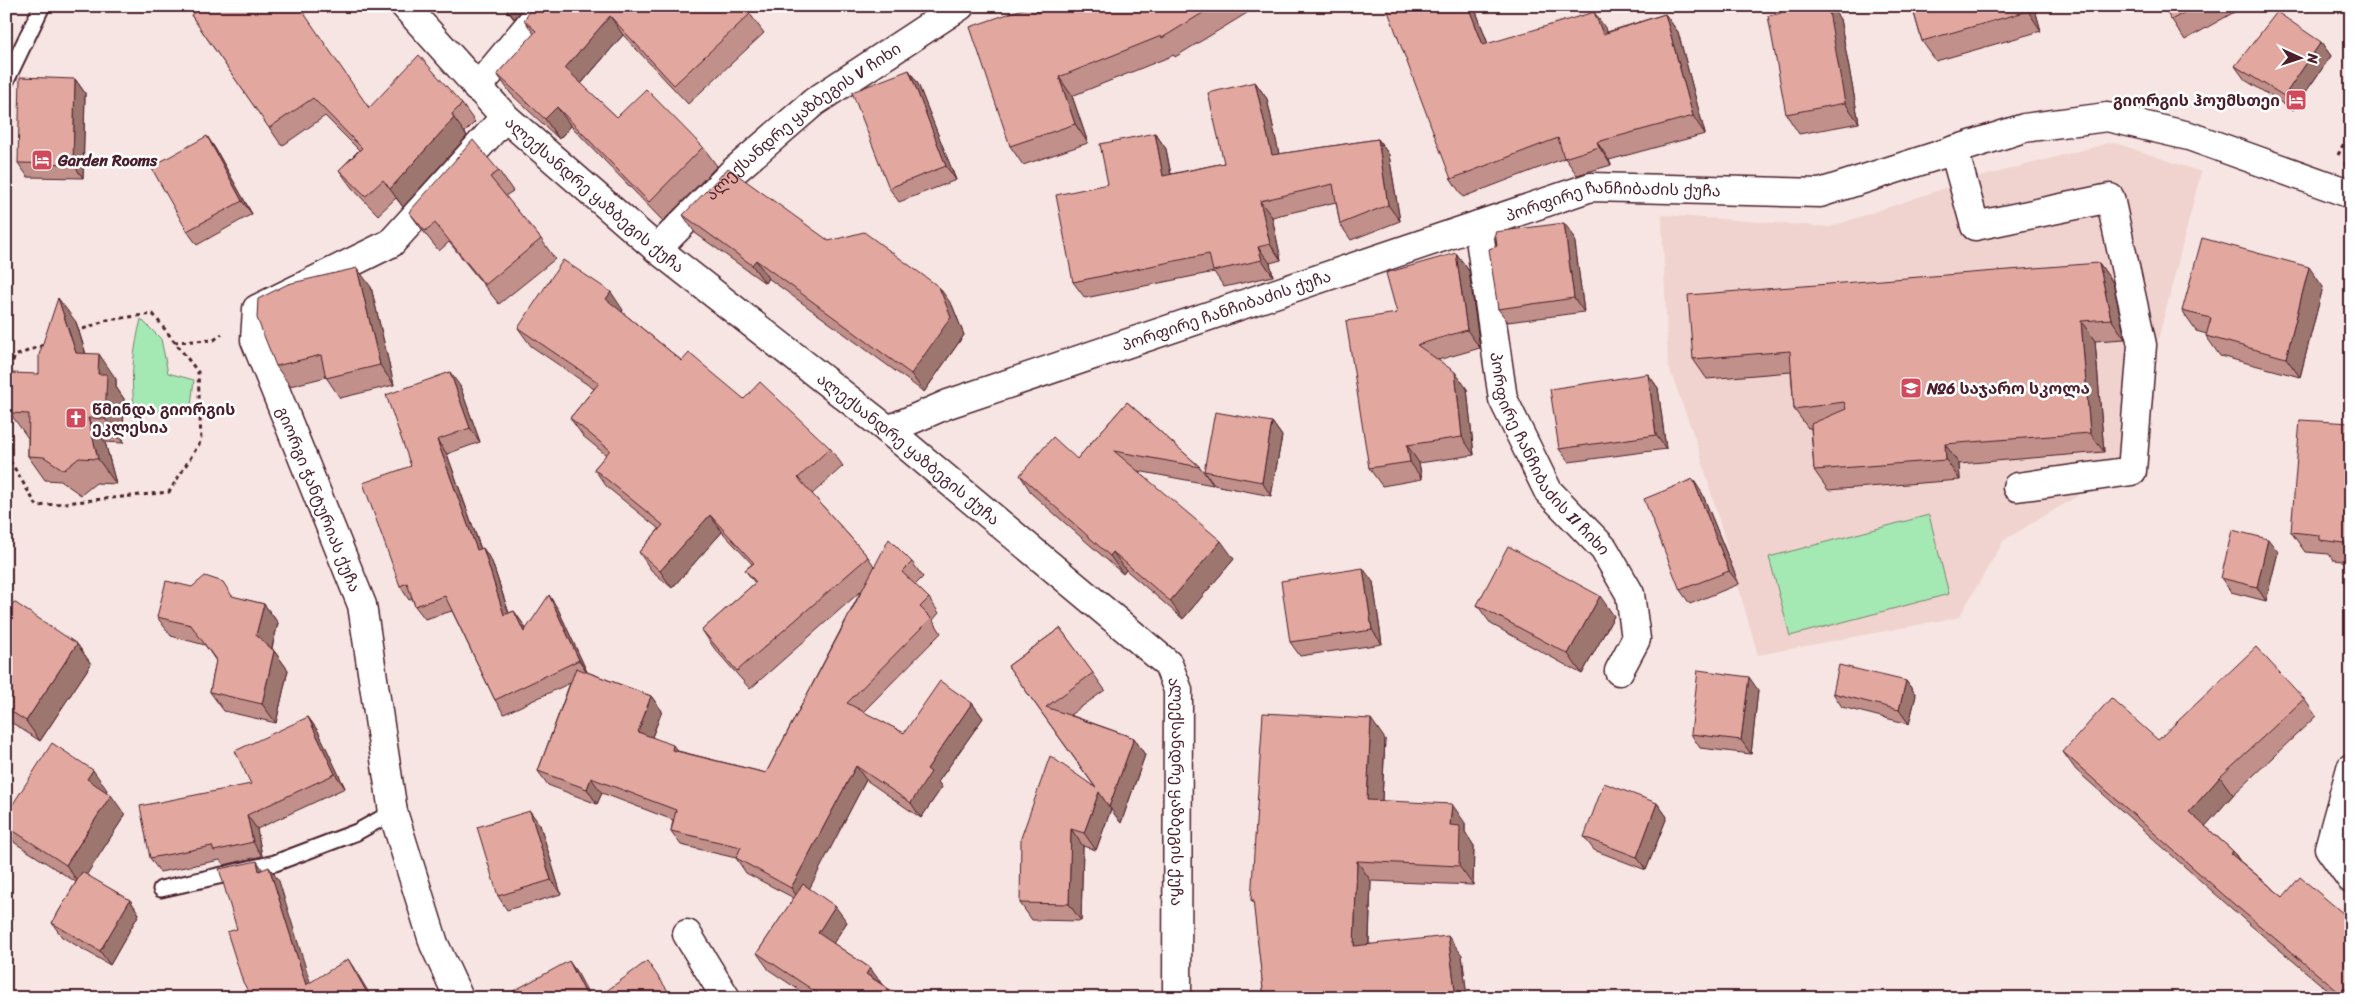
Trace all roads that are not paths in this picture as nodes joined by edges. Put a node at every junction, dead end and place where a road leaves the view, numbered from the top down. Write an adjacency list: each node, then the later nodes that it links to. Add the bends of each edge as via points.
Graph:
1 (42, 6): 5 (lane)
2 (405, 6): 6 (street, ალექსანდრე ყაზბეგის ქუჩა)
3 (545, 6): 6 (street)
4 (960, 6): 11 (street, ალექსანდრე ყაზბეგის V ჩიხი, via 814,102 733,172)
5 (6, 81)
6 (477, 88): 7 (street, ალექსანდრე ყაზბეგის ქუჩა)
7 (504, 117): 11 (street, ალექსანდრე ყაზბეგის ქუჩა); 16 (street, გიორგი ჭანტურიას ქუჩა, via 390,244 256,309 255,340 362,605)
8 (1954, 150): 9 (street, პორფირე ჩანჩიბაძის ქუჩა, via 2024,128 2107,117 2189,136); 10 (street, პორფირე ჩანჩიბაძის ქუჩა, via 1820,193 1591,187); 13 (street, via 1975,226 2110,198 2142,344 2132,471)
9 (2351, 194)
10 (1478, 225): 12 (street, პორფირე ჩანჩიბაძის ქუჩა, via 948,404); 14 (street, პორფირე ჩანჩიბაძის II ჩიხი, via 1503,399 1548,491 1604,549 1630,594 1636,639)
11 (657, 249): 12 (street, ალექსანდრე ყაზბეგის ქუჩა)
12 (888, 430): 22 (street, ალექსანდრე ყაზბეგის ქუჩა, via 1168,664 1178,690)
13 (2018, 487)
14 (1619, 671)
15 (2351, 768): 17 (street, via 2329,848)
16 (393, 812): 18 (lane, via 357,832 275,863); 20 (street, გიორგი ჭანტურიას ქუჩა, via 434,944)
17 (2351, 879)
18 (161, 890)
19 (686, 934): 21 (street)
20 (459, 998)
21 (726, 998)
22 (1177, 998)

